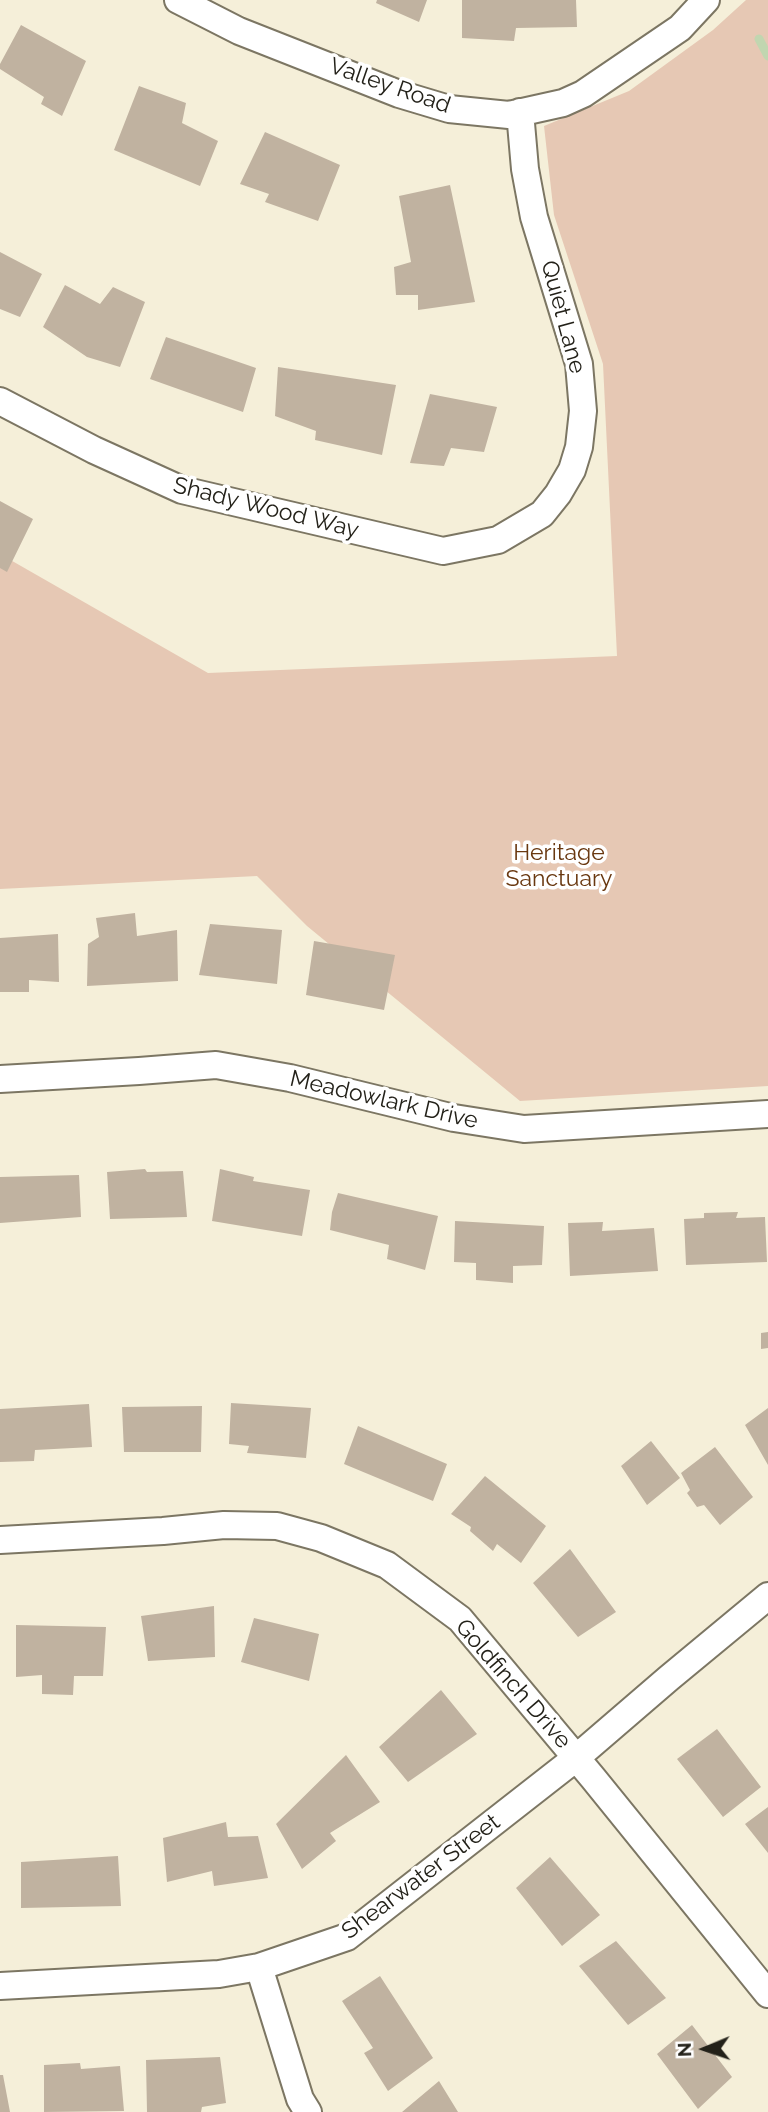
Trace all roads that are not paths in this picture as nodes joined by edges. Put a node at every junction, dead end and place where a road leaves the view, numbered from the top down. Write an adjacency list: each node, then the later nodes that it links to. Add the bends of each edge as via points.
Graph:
1 (178, 0): 3 (street, Valley Road, via 239,31 399,94 449,109)
2 (706, 0): 3 (street, Valley Road, via 680,28 583,94)
3 (520, 112): 5 (street, Quiet Lane, via 534,217 579,364 583,411 572,470)
4 (0, 401): 5 (street, Shady Wood Way, via 182,490 443,551 498,540)
5 (542, 514)
6 (0, 1079): 7 (street, Meadowlark Drive, via 216,1065 524,1129)
7 (768, 1114)
8 (0, 1540): 10 (street, Goldfinch Drive, via 224,1525 277,1526 321,1538 387,1565 460,1619)
9 (768, 1596): 10 (street, Shearwater Street)
10 (576, 1758): 11 (street, Shearwater Street, via 347,1937); 13 (street, Goldfinch Drive)
11 (260, 1967): 12 (street, Shearwater Street, via 219,1974); 14 (street, via 296,2088)
12 (0, 1986)
13 (768, 1994)
14 (308, 2112)

